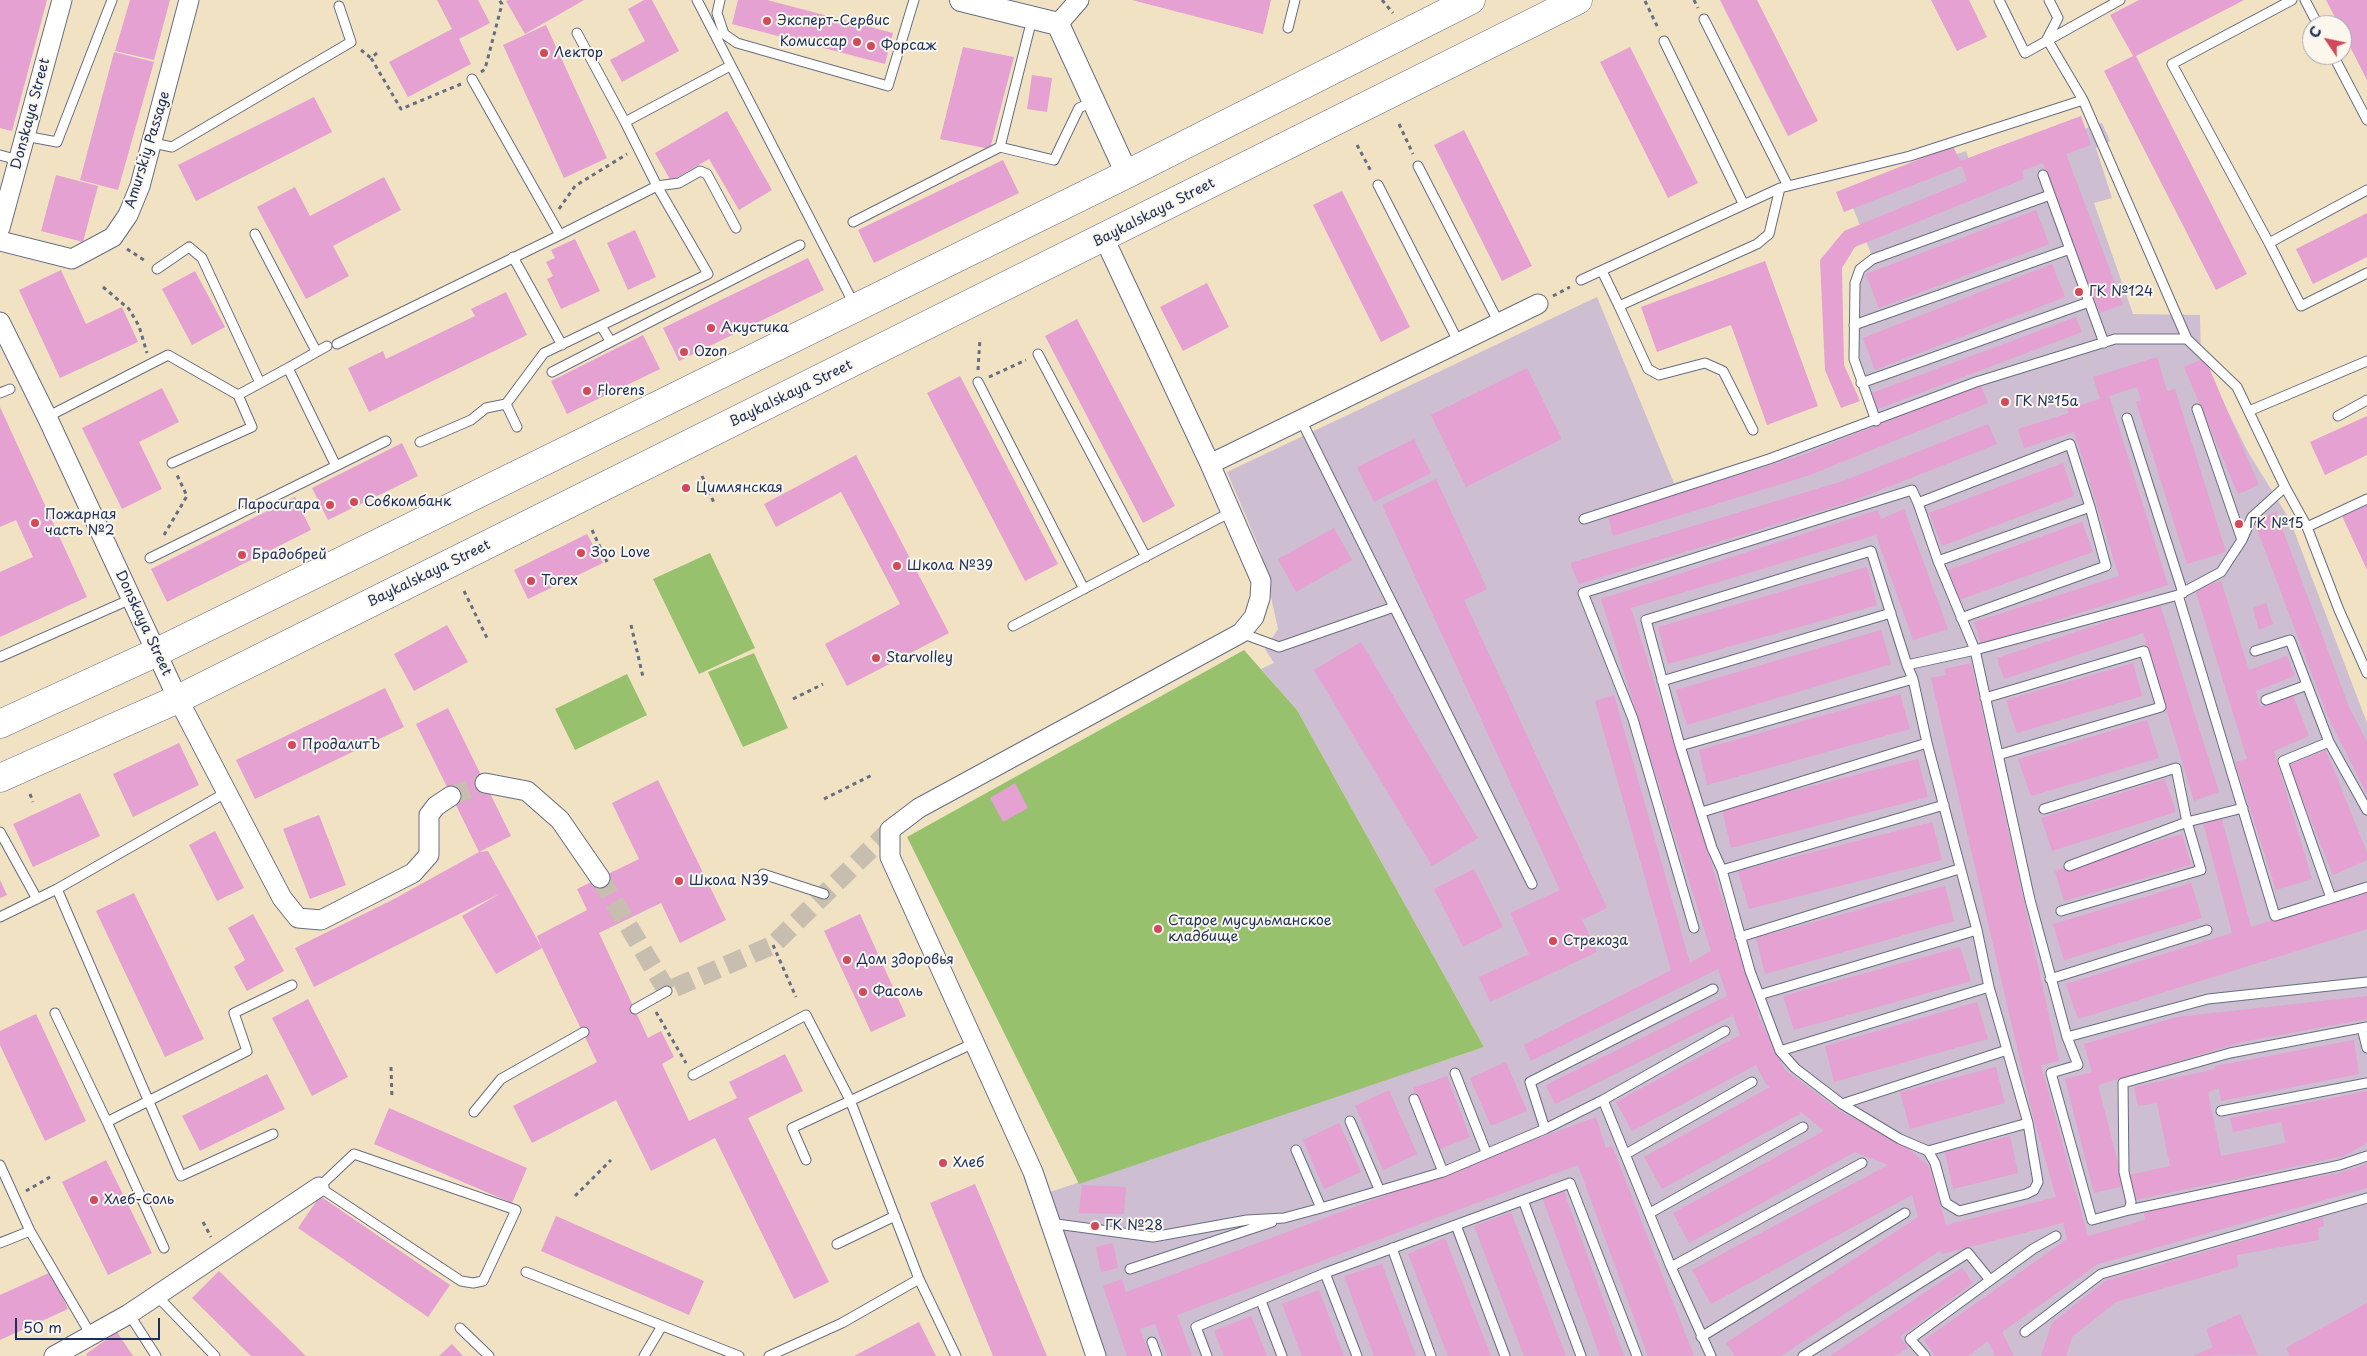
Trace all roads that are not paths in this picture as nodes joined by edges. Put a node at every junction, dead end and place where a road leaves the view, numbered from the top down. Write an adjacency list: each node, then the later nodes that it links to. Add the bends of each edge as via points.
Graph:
1 (62, 0): 33 (street, Donskaya Street)
2 (112, 0): 33 (lane, via 57,142)
3 (189, 0): 34 (street, Amurskiy Passage)
4 (697, 0): 27 (lane)
5 (720, 0): 6 (lane, via 717,13 724,34 737,43 888,86)
6 (914, 0)
7 (961, 0): 20 (street)
8 (1079, 0): 21 (street)
9 (1295, 0): 22 (lane)
10 (1471, 0): 39 (main road)
11 (1578, 0): 52 (main road, Baykalskaya Street)
12 (1999, 0): 24 (lane, via 2025,53)
13 (2049, 0): 24 (lane, via 2058,18)
14 (2120, 0): 24 (lane)
15 (2292, 0): 54 (lane, via 2172,64)
16 (2305, 0): 18 (lane)
17 (339, 6): 34 (lane, via 351,42 172,147)
18 (2313, 15)
19 (1704, 19): 43 (lane)
20 (1032, 20): 21 (street); 35 (lane)
21 (1058, 24): 30 (street)
22 (1288, 28)
23 (577, 33): 32 (lane)
24 (2047, 39): 29 (lane)
25 (1664, 42): 46 (lane)
26 (2339, 65): 31 (lane)
27 (730, 66): 32 (lane); 64 (lane)
28 (472, 79): 51 (lane)
29 (2083, 100): 43 (lane, via 1910,156); 70 (lane)
30 (1093, 101): 35 (lane, via 1079,108 1054,160); 39 (street)
31 (2367, 120)
32 (625, 122): 42 (lane)
33 (25, 136): 37 (street, Donskaya Street)
34 (153, 143): 53 (street, Amurskiy Passage, via 128,215 113,237 72,259)
35 (1000, 148): 47 (lane)
36 (0, 156): 37 (lane)
37 (18, 160): 48 (street, Donskaya Street)
38 (1418, 166): 67 (lane)
39 (1127, 174): 64 (main road)
40 (2043, 175): 45 (lane)
41 (1378, 185): 72 (lane)
42 (657, 186): 49 (lane, via 679,182 700,171 707,174); 51 (lane); 69 (lane, via 708,274)
43 (1784, 187): 46 (lane); 65 (lane, via 1769,234 1757,244)
44 (2367, 190): 54 (lane)
45 (2050, 194): 56 (lane); 68 (lane, via 1873,259 1860,269)
46 (1743, 203): 59 (lane)
47 (853, 222)
48 (0, 228)
49 (736, 228)
50 (255, 234): 77 (lane)
51 (560, 235): 57 (lane)
52 (1104, 238): 102 (street); 133 (main road, Baykalskaya Street)
53 (0, 241)
54 (2270, 243): 60 (lane, via 2301,306)
55 (800, 245): 71 (lane)
56 (2070, 249): 62 (lane); 68 (lane)
57 (513, 257): 74 (lane); 75 (lane)
58 (157, 269): 83 (lane, via 189,247 202,258)
59 (1602, 271): 61 (lane); 65 (lane)
60 (2367, 273)
61 (1581, 280)
62 (2089, 302): 73 (lane); 84 (lane)
63 (1538, 304): 67 (street)
64 (856, 306): 125 (main road)
65 (1619, 306): 98 (lane, via 1648,370 1659,375 1705,364 1723,371)
66 (0, 322): 93 (street, Donskaya Street)
67 (1499, 323): 72 (street)
68 (1854, 325): 84 (lane, via 1854,359)
69 (601, 326): 71 (lane); 75 (lane)
70 (2188, 339): 73 (lane, via 2115,339); 91 (lane, via 2238,387)
71 (611, 342): 81 (lane)
72 (1459, 343): 95 (street)
73 (2104, 343): 96 (lane, via 1976,382)
74 (337, 344)
75 (562, 345): 89 (lane, via 544,353)
76 (327, 346): 77 (lane)
77 (316, 351): 80 (lane)
78 (1038, 354): 112 (lane)
79 (2367, 360): 91 (lane)
80 (288, 368): 83 (lane); 103 (lane)
81 (552, 372)
82 (978, 382): 115 (lane)
83 (260, 383): 87 (lane)
84 (1861, 383): 96 (lane)
85 (10, 389): 86 (lane)
86 (0, 393)
87 (238, 395): 93 (lane, via 168,355); 101 (lane, via 252,427)
88 (2367, 400): 92 (lane)
89 (506, 404): 97 (lane); 100 (lane, via 486,408 471,420)
90 (2197, 409): 111 (lane)
91 (2249, 411): 104 (lane)
92 (2338, 416)
93 (47, 417): 117 (street, Donskaya Street)
94 (2128, 418): 116 (lane)
95 (1302, 420): 102 (street); 118 (lane)
96 (1876, 421): 109 (lane)
97 (517, 427)
98 (1753, 430)
99 (386, 442): 103 (lane)
100 (420, 442)
101 (172, 463)
102 (1210, 464): 108 (street)
103 (336, 466): 113 (lane)
104 (2285, 487): 110 (lane); 111 (lane, via 2252,517)
105 (2367, 498): 110 (lane)
106 (1918, 503): 107 (lane, via 2070,444); 114 (lane); 164 (lane, via 1912,490 1583,592 1633,719)
107 (2090, 507): 114 (lane); 120 (lane, via 2106,566)
108 (1231, 512): 112 (lane); 122 (street, via 1261,581 1254,617)
109 (1584, 519)
110 (2307, 527): 128 (lane)
111 (2242, 540): 116 (lane, via 2221,572)
112 (1146, 557): 115 (lane)
113 (150, 558)
114 (1938, 561): 120 (lane)
115 (1084, 589): 121 (lane)
116 (2181, 594): 123 (lane); 145 (lane)
117 (131, 599): 125 (street, Donskaya Street); 126 (lane)
118 (1394, 607): 122 (lane, via 1279,647); 156 (lane)
119 (1890, 613): 127 (lane); 130 (lane); 130 (lane, via 1871,551 1646,620)
120 (1961, 618): 123 (lane)
121 (1013, 626)
122 (1241, 633): 181 (street, via 920,808 890,830 890,857)
123 (1974, 650): 127 (lane); 132 (lane)
124 (2255, 652): 131 (lane, via 2290,640)
125 (155, 653): 133 (street, Donskaya Street); 135 (main road)
126 (0, 658)
127 (1907, 665): 129 (lane)
128 (2367, 674)
129 (1913, 678): 137 (lane); 138 (lane)
130 (1662, 681): 138 (lane)
131 (2307, 685): 134 (lane); 136 (lane)
132 (1985, 698): 139 (lane); 139 (lane, via 2144,651 2161,707)
133 (178, 699): 140 (main road, Baykalskaya Street); 142 (street, Donskaya Street)
134 (2266, 700)
135 (0, 724)
136 (2329, 742): 147 (lane); 160 (lane, via 2283,761)
137 (1926, 743): 144 (lane); 148 (lane)
138 (1680, 746): 148 (lane)
139 (1998, 755): 168 (lane)
140 (0, 778)
141 (485, 784): 155 (street, via 527,791 560,820)
142 (227, 792): 143 (street, Donskaya Street, via 282,898 298,918 321,920 413,873 429,855 429,815); 158 (lane)
143 (451, 796)
144 (1944, 805): 152 (lane); 153 (lane)
145 (2243, 808): 149 (lane); 160 (lane, via 2276,916)
146 (2044, 810): 149 (lane, via 2176,768)
147 (2367, 810)
148 (1702, 812): 153 (lane)
149 (2187, 822): 151 (lane); 162 (lane, via 2201,870)
150 (0, 832): 161 (lane)
151 (2069, 866)
152 (1959, 869): 165 (lane); 167 (lane)
153 (1722, 870): 167 (lane)
154 (763, 874): 159 (lane)
155 (600, 878)
156 (1532, 884)
157 (2367, 887): 160 (lane)
158 (57, 889): 161 (lane); 192 (lane)
159 (824, 894)
160 (2331, 898)
161 (37, 899): 163 (lane)
162 (2061, 911)
163 (0, 917)
164 (1694, 928)
165 (1977, 930): 171 (lane); 174 (lane)
166 (2207, 930): 168 (lane)
167 (1740, 937): 174 (lane)
168 (2050, 979): 180 (lane)
169 (2367, 982): 180 (lane, via 2208,999)
170 (292, 984): 192 (lane, via 234,1013 247,1051)
171 (1989, 986): 183 (lane); 184 (lane)
172 (1713, 989): 200 (lane, via 1530,1082)
173 (667, 991): 175 (lane)
174 (1759, 995): 184 (lane)
175 (635, 1009)
176 (55, 1013): 197 (lane)
177 (2364, 1028): 182 (lane); 216 (lane, via 2230,1053 2123,1083 2124,1172 2131,1202)
178 (1726, 1031): 191 (lane)
179 (584, 1032): 195 (lane, via 501,1080)
180 (2067, 1037): 216 (lane, via 2078,1065 2051,1073 2092,1220)
181 (974, 1043): 190 (lane); 221 (street, via 1033,1172)
182 (2367, 1048)
183 (2007, 1050): 193 (lane); 198 (lane)
184 (1780, 1051): 193 (lane, via 1795,1068)
185 (1456, 1073): 204 (lane)
186 (693, 1075): 190 (lane, via 806,1015)
187 (1752, 1082): 205 (lane)
188 (2367, 1083): 194 (lane)
189 (1414, 1099): 210 (lane)
190 (850, 1100): 207 (lane, via 792,1128); 219 (lane)
191 (1603, 1100): 200 (lane); 205 (lane)
192 (149, 1102): 197 (lane); 201 (lane, via 180,1176)
193 (1842, 1104): 203 (lane)
194 (2220, 1111)
195 (474, 1112)
196 (1350, 1121): 212 (lane)
197 (108, 1122): 227 (lane)
198 (2028, 1123): 203 (lane); 203 (lane, via 2038,1182 2034,1190 2026,1194 1959,1211 1952,1208 1946,1203 1935,1163)
199 (1803, 1127): 217 (lane)
200 (1545, 1129): 204 (lane)
201 (273, 1134)
202 (1296, 1150): 215 (lane)
203 (1928, 1151)
204 (1486, 1152): 210 (lane)
205 (1626, 1154): 217 (lane)
206 (2367, 1156): 216 (lane, via 2340,1165)
207 (806, 1160)
208 (1862, 1163): 229 (lane)
209 (0, 1165): 223 (lane)
210 (1443, 1172): 212 (lane)
211 (319, 1187): 211 (lane, via 354,1154 516,1210 483,1281 472,1283 461,1281); 235 (street)
212 (1379, 1189): 215 (lane)
213 (2367, 1198): 240 (lane, via 2101,1274)
214 (1523, 1200): 222 (lane); 259 (lane); 260 (lane, via 1570,1183)
215 (1321, 1208): 220 (lane)
216 (2129, 1210)
217 (1650, 1213): 229 (lane)
218 (1905, 1213): 242 (lane)
219 (895, 1216): 226 (lane); 233 (lane)
220 (1284, 1218): 221 (lane, via 1247,1220 1153,1237); 230 (lane)
221 (1049, 1223): 252 (street)
222 (1456, 1225): 228 (lane); 258 (lane)
223 (30, 1231): 225 (lane); 241 (lane)
224 (2056, 1236): 234 (lane)
225 (0, 1243)
226 (837, 1244)
227 (164, 1248)
228 (1392, 1248): 232 (lane); 257 (lane)
229 (1671, 1267): 242 (lane)
230 (1130, 1269)
231 (526, 1272): 238 (lane)
232 (1325, 1274): 236 (lane); 256 (lane)
233 (919, 1278): 250 (lane, via 842,1323); 251 (lane)
234 (1990, 1280): 262 (lane, via 1968,1253); 263 (lane, via 1910,1339)
235 (157, 1296): 237 (street); 246 (lane)
236 (1261, 1301): 254 (lane, via 1196,1327); 255 (lane)
237 (129, 1314): 241 (street); 245 (lane)
238 (662, 1326): 248 (lane); 249 (lane)
239 (460, 1328): 247 (lane)
240 (2025, 1332)
241 (91, 1335): 244 (street)
242 (1701, 1337): 261 (lane)
243 (1152, 1342): 253 (lane)
244 (54, 1356)
245 (156, 1356)
246 (216, 1356)
247 (489, 1356)
248 (644, 1356)
249 (739, 1356)
250 (769, 1356)
251 (956, 1356)
252 (1096, 1356)
253 (1157, 1356)
254 (1206, 1356)
255 (1282, 1356)
256 (1357, 1356)
257 (1431, 1356)
258 (1505, 1356)
259 (1581, 1356)
260 (1637, 1356)
261 (1711, 1356)
262 (1803, 1356)
263 (1924, 1356)

